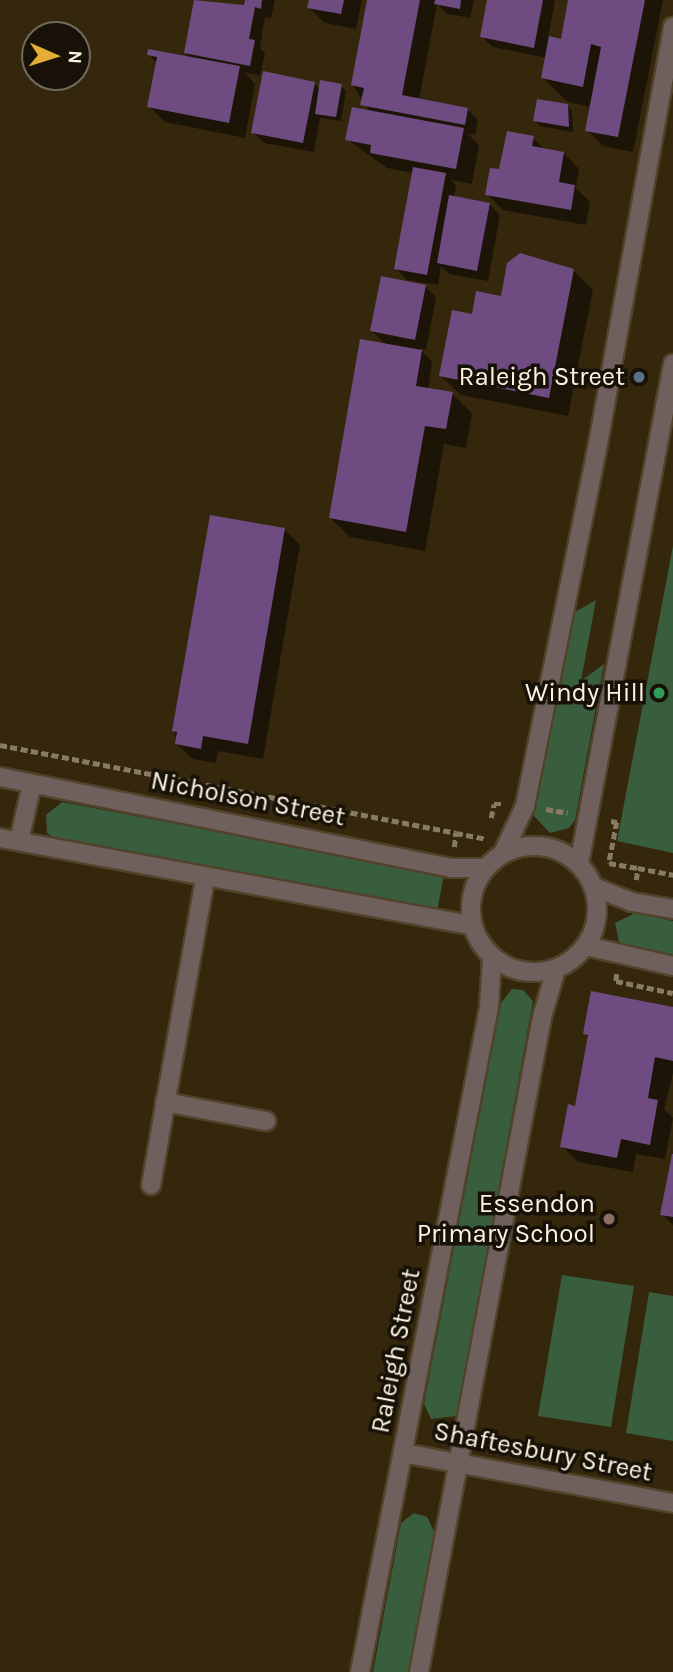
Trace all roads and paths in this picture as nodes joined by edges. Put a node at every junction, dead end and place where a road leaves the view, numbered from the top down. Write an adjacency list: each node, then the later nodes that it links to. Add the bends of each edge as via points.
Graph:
1 (673, 27): 6 (street, via 598,444)
2 (673, 364): 7 (street)
3 (0, 745): 8 (path)
4 (0, 777): 5 (street, Nicholson Street)
5 (32, 784): 10 (street); 13 (street, Nicholson Street)
6 (525, 806): 7 (path); 8 (path, via 494,804 487,839); 11 (street)
7 (586, 816): 12 (street); 15 (path, via 617,822 609,863)
8 (456, 833): 13 (path)
9 (0, 838): 10 (street)
10 (19, 841): 16 (street)
11 (503, 853): 12 (street, via 543,846); 14 (street)
12 (579, 864): 17 (street)
13 (450, 868): 14 (street, Nicholson Street)
14 (485, 868): 19 (street, via 472,895)
15 (638, 868)
16 (205, 878): 19 (street); 24 (street)
17 (594, 887): 18 (street, via 632,902); 20 (street, via 595,928)
18 (673, 909)
19 (473, 926): 21 (street)
20 (586, 946): 22 (street); 23 (street)
21 (492, 957): 23 (street, via 523,972); 27 (street, Raleigh Street, via 489,1008)
22 (673, 965)
23 (556, 969): 28 (street, via 542,1017)
24 (165, 1102): 25 (street); 26 (street)
25 (266, 1121)
26 (151, 1185)
27 (403, 1453): 28 (street, Shaftesbury Street); 30 (street, Raleigh Street)
28 (461, 1462): 29 (street, Shaftesbury Street); 31 (street)
29 (673, 1503)
30 (360, 1672)
31 (419, 1672)

